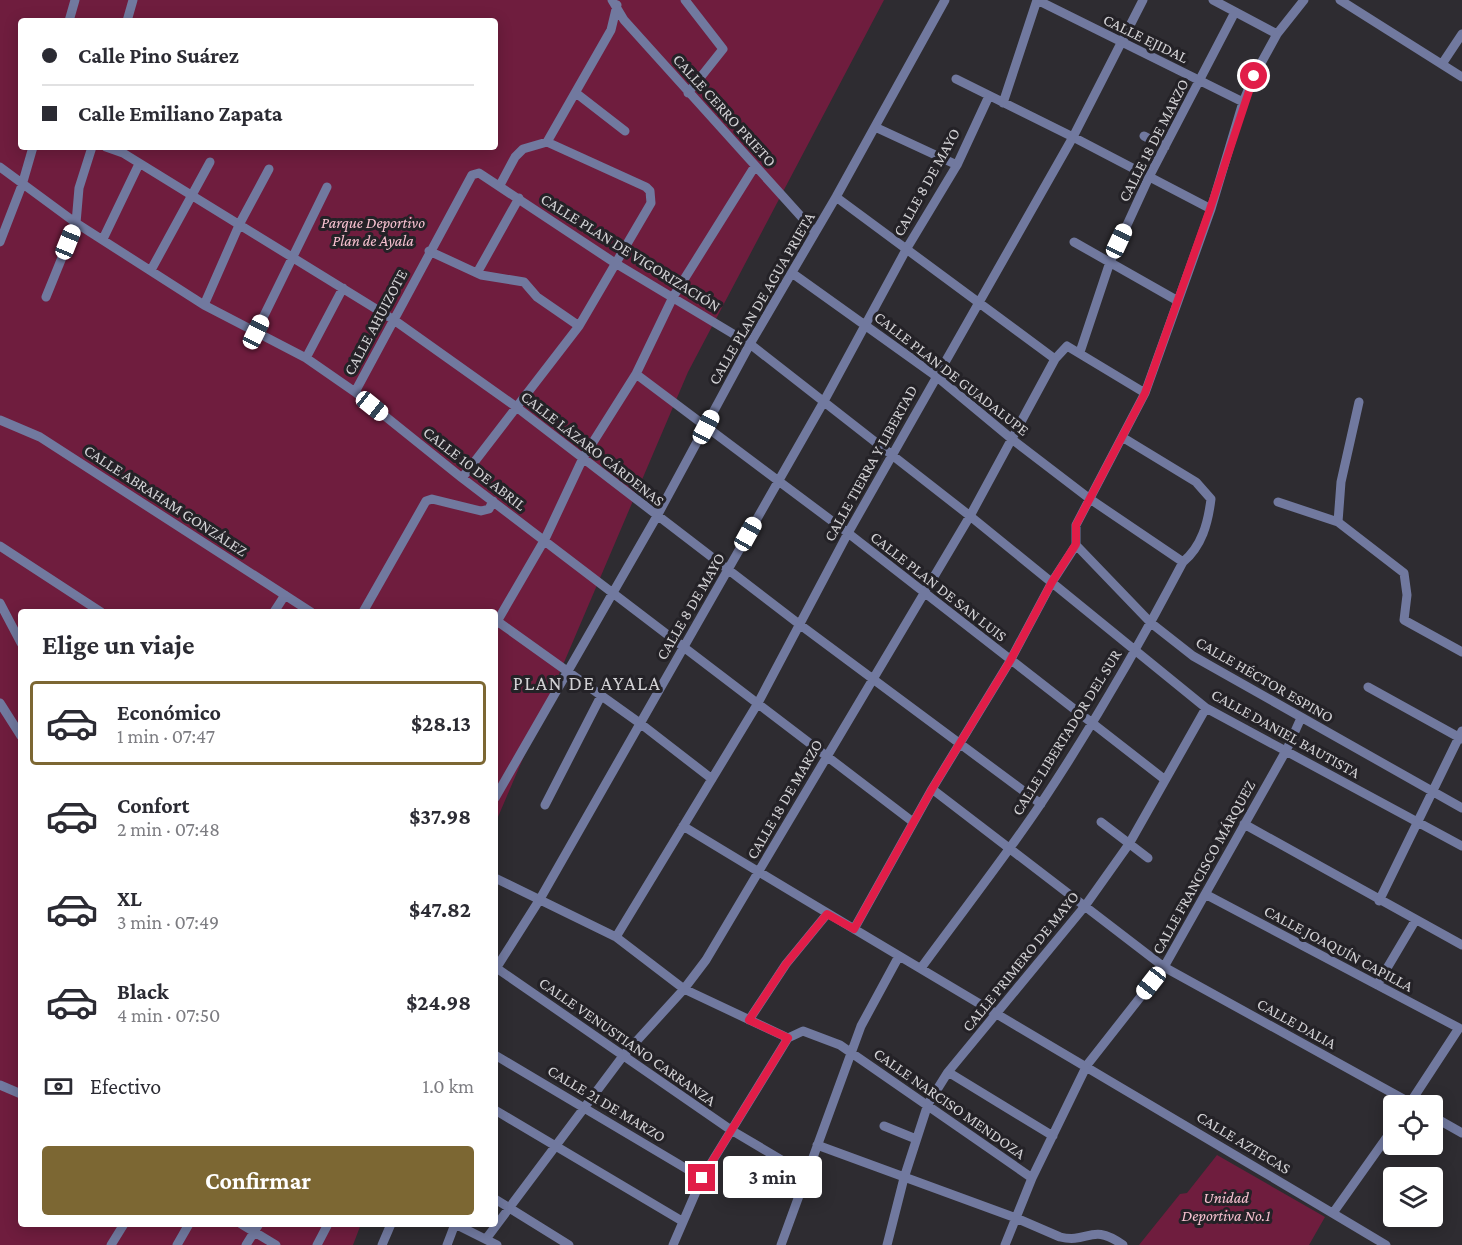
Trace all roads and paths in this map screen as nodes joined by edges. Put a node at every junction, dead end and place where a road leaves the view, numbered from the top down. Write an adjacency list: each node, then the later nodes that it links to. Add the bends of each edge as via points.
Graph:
1 (75, 0): 12 (street)
2 (133, 0): 13 (street)
3 (686, 0): 22 (street, via 723,49)
4 (945, 0): 26 (street, CALLE PLAN DE AGUA PRIETA)
5 (1037, 0): 16 (street, CALLE EJIDAL); 25 (street)
6 (1143, 0): 16 (street, CALLE TIERRA Y LIBERTAD)
7 (1304, 0): 14 (street)
8 (1341, 0): 17 (street)
9 (616, 2): 21 (street, via 611,30); 22 (street, CALLE CERRO PRIETO, via 624,20)
10 (1219, 2): 11 (street)
11 (1235, 12): 14 (street); 20 (street, CALLE 18 DE MARZO)
12 (70, 18)
13 (128, 18)
14 (1277, 34): 24 (street)
15 (1462, 34): 17 (street)
16 (1122, 43): 20 (street, CALLE EJIDAL); 29 (street, CALLE TIERRA Y LIBERTAD)
17 (1442, 64): 18 (street)
18 (1462, 77)
19 (956, 80): 23 (street)
20 (1200, 81): 24 (street, CALLE EJIDAL); 31 (street, CALLE 18 DE MARZO)
21 (576, 93): 27 (street); 30 (street)
22 (688, 93): 39 (street, CALLE CERRO PRIETO)
23 (989, 96): 25 (street); 37 (street, CALLE 8 DE MAYO)
24 (1243, 102): 49 (street)
25 (1003, 103): 29 (street)
26 (875, 127): 37 (street); 47 (street, CALLE PLAN DE AGUA PRIETA)
27 (625, 131)
28 (1143, 136): 31 (street)
29 (1073, 137): 42 (street); 68 (street, CALLE TIERRA Y LIBERTAD)
30 (547, 142): 44 (street, via 524,149 515,157); 60 (street, via 650,191 651,204)
31 (1165, 147): 42 (street, CALLE 18 DE MARZO)
32 (32, 150): 43 (street)
33 (91, 150): 50 (street, via 79,188)
34 (125, 150): 36 (street, CALLE LÁZARO CÁRDENAS)
35 (210, 162): 46 (street)
36 (139, 164): 46 (street, CALLE LÁZARO CÁRDENAS); 53 (street)
37 (957, 165): 56 (street, CALLE 8 DE MAYO)
38 (0, 166): 43 (street, CALLE 10 DE ABRIL)
39 (755, 166): 52 (street, CALLE CERRO PRIETO); 66 (street)
40 (269, 169): 51 (street)
41 (476, 172): 44 (street, CALLE PLAN DE VIGORIZACIÓN); 57 (street, CALLE AHUIZOTE)
42 (1149, 177): 49 (street); 59 (street, CALLE 18 DE MARZO)
43 (22, 185): 50 (street, CALLE 10 DE ABRIL); 54 (street)
44 (500, 185): 48 (street, CALLE PLAN DE VIGORIZACIÓN)
45 (327, 187): 58 (street)
46 (193, 195): 51 (street, CALLE LÁZARO CÁRDENAS); 61 (street)
47 (836, 197): 52 (street, CALLE PLAN DE AGUA PRIETA); 56 (street)
48 (519, 198): 60 (street, CALLE PLAN DE VIGORIZACIÓN); 62 (street)
49 (1210, 209): 67 (street)
50 (76, 223): 53 (street, CALLE 10 DE ABRIL); 65 (street)
51 (240, 223): 58 (street, CALLE LÁZARO CÁRDENAS); 69 (street)
52 (815, 232): 63 (street, CALLE PLAN DE AGUA PRIETA)
53 (103, 239): 61 (street, CALLE 10 DE ABRIL)
54 (0, 242)
55 (1074, 242): 59 (street)
56 (907, 248): 68 (street); 71 (street, CALLE 8 DE MAYO)
57 (429, 251): 62 (street); 70 (street, CALLE AHUIZOTE)
58 (292, 257): 64 (street, CALLE LÁZARO CÁRDENAS); 73 (street)
59 (1110, 262): 67 (street); 75 (street, CALLE 18 DE MARZO)
60 (615, 263): 66 (street, CALLE PLAN DE VIGORIZACIÓN); 72 (street)
61 (151, 270): 69 (street, CALLE 10 DE ABRIL)
62 (477, 273): 72 (street, via 524,282 537,297)
63 (792, 273): 71 (street, CALLE PLAN DE GUADALUPE); 74 (street, CALLE PLAN DE AGUA PRIETA)
64 (343, 288): 70 (street, CALLE LÁZARO CÁRDENAS); 76 (street)
65 (46, 297)
66 (673, 297): 74 (street, CALLE PLAN DE VIGORIZACIÓN); 78 (street)
67 (1178, 301): 81 (street)
68 (980, 302): 77 (street); 79 (street, CALLE TIERRA Y LIBERTAD)
69 (204, 305): 73 (street, CALLE 10 DE ABRIL)
70 (394, 320): 80 (street, CALLE AHUIZOTE); 84 (street, CALLE LÁZARO CÁRDENAS)
71 (867, 325): 79 (street, CALLE PLAN DE GUADALUPE); 83 (street, CALLE 8 DE MAYO)
72 (579, 326): 84 (street)
73 (256, 332): 76 (street, CALLE 10 DE ABRIL)
74 (750, 344): 83 (street, CALLE PLAN DE VIGORIZACIÓN); 86 (street, CALLE PLAN DE AGUA PRIETA)
75 (1080, 352): 77 (street, CALLE 18 DE MARZO, via 1067,346); 81 (street)
76 (306, 358): 80 (street, CALLE 10 DE ABRIL)
77 (1054, 359): 88 (street, CALLE 18 DE MARZO)
78 (636, 374): 86 (street, CALLE PLAN DE SAN LUIS); 90 (street)
79 (936, 376): 88 (street, CALLE PLAN DE GUADALUPE); 89 (street, CALLE TIERRA Y LIBERTAD)
80 (355, 392): 91 (street, CALLE 10 DE ABRIL)
81 (1145, 393): 87 (street)
82 (1359, 402): 98 (street, via 1341,482)
83 (823, 403): 89 (street, CALLE PLAN DE VIGORIZACIÓN); 92 (street, CALLE 8 DE MAYO)
84 (514, 406): 90 (street, CALLE LÁZARO CÁRDENAS); 91 (street)
85 (0, 420): 108 (street, CALLE ABRAHAM GONZÁLEZ, via 40,437)
86 (706, 427): 92 (street, CALLE PLAN DE SAN LUIS); 96 (street, CALLE PLAN DE AGUA PRIETA)
87 (1122, 437): 93 (street); 103 (street, CALLE LIBERTADOR DEL SUR, via 1196,482 1211,499 1207,526)
88 (1012, 440): 93 (street, CALLE PLAN DE GUADALUPE); 97 (street, CALLE 18 DE MARZO)
89 (893, 455): 97 (street, CALLE PLAN DE VIGORIZACIÓN); 99 (street, CALLE TIERRA Y LIBERTAD)
90 (583, 458): 96 (street, CALLE LÁZARO CÁRDENAS); 100 (street)
91 (462, 478): 94 (street, CALLE 10 DE ABRIL)
92 (778, 480): 99 (street, CALLE PLAN DE SAN LUIS); 104 (street, CALLE 8 DE MAYO)
93 (1090, 499): 101 (street, via 1076,525); 103 (street, CALLE PLAN DE GUADALUPE)
94 (494, 501): 100 (street, CALLE 10 DE ABRIL); 113 (street, via 489,509 481,511 428,500)
95 (1278, 502): 98 (street)
96 (657, 516): 104 (street, CALLE LÁZARO CÁRDENAS); 107 (street, CALLE PLAN DE AGUA PRIETA)
97 (970, 516): 105 (street, CALLE PLAN DE VIGORIZACIÓN); 106 (street, CALLE 18 DE MARZO)
98 (1338, 522): 121 (street, via 1404,573 1404,620)
99 (848, 533): 106 (street, CALLE PLAN DE SAN LUIS); 117 (street, CALLE TIERRA Y LIBERTAD)
100 (545, 539): 107 (street, CALLE 10 DE ABRIL); 114 (street)
101 (1076, 544): 105 (street); 115 (street, CALLE HÉCTOR ESPINO)
102 (0, 546): 110 (street)
103 (1183, 562): 115 (street, CALLE LIBERTADOR DEL SUR)
104 (728, 570): 117 (street, CALLE LÁZARO CÁRDENAS); 119 (street, CALLE 8 DE MAYO)
105 (1052, 582): 120 (street, CALLE DANIEL BAUTISTA); 122 (street)
106 (923, 592): 122 (street, CALLE PLAN DE SAN LUIS); 124 (street, CALLE 18 DE MARZO)
107 (614, 593): 119 (street, CALLE 10 DE ABRIL); 123 (street, CALLE PLAN DE AGUA PRIETA)
108 (285, 595): 111 (street); 112 (street, CALLE ABRAHAM GONZÁLEZ)
109 (0, 603): 118 (street)
110 (96, 609)
111 (276, 609)
112 (306, 609)
113 (365, 609)
114 (498, 620)
115 (1151, 623): 120 (street, CALLE LIBERTADOR DEL SUR); 130 (street, CALLE HÉCTOR ESPINO, via 1193,656)
116 (498, 624): 123 (street)
117 (799, 624): 124 (street, CALLE LÁZARO CÁRDENAS); 128 (street, CALLE TIERRA Y LIBERTAD)
118 (18, 636)
119 (684, 647): 128 (street, CALLE 10 DE ABRIL); 131 (street, CALLE 8 DE MAYO)
120 (1134, 652): 129 (street, CALLE DANIEL BAUTISTA); 132 (street, CALLE LIBERTADOR DEL SUR)
121 (1462, 652)
122 (1010, 661): 132 (street, CALLE PLAN DE SAN LUIS); 135 (street)
123 (568, 674): 126 (street); 142 (street, CALLE PLAN DE AGUA PRIETA)
124 (873, 679): 135 (street, CALLE LÁZARO CÁRDENAS); 137 (street, CALLE 18 DE MARZO)
125 (1368, 687): 134 (street)
126 (601, 696): 131 (street); 144 (street)
127 (0, 703): 133 (street)
128 (758, 703): 137 (street, CALLE 10 DE ABRIL); 138 (street, CALLE TIERRA Y LIBERTAD)
129 (1206, 708): 136 (street, CALLE DANIEL BAUTISTA); 139 (street, CALLE PRIMERO DE MAYO)
130 (1301, 718): 136 (street, CALLE FRANCISCO MÁRQUEZ); 141 (street, CALLE HÉCTOR ESPINO)
131 (641, 724): 138 (street); 158 (street, CALLE 8 DE MAYO)
132 (1091, 724): 139 (street, CALLE PLAN DE SAN LUIS); 143 (street, CALLE LIBERTADOR DEL SUR)
133 (18, 731)
134 (1461, 736): 141 (street)
135 (960, 742): 140 (street); 143 (street, CALLE LÁZARO CÁRDENAS)
136 (1287, 749): 148 (street, CALLE DANIEL BAUTISTA); 149 (street, CALLE FRANCISCO MÁRQUEZ)
137 (826, 756): 146 (street, CALLE 10 DE ABRIL); 155 (street, CALLE 18 DE MARZO)
138 (712, 779): 150 (street, CALLE TIERRA Y LIBERTAD)
139 (1164, 779): 151 (street, CALLE PRIMERO DE MAYO)
140 (932, 789): 146 (street); 153 (street, CALLE DALIA)
141 (1433, 792): 145 (street, CALLE HÉCTOR ESPINO); 148 (street)
142 (498, 793)
143 (1041, 804): 153 (street, CALLE LIBERTADOR DEL SUR)
144 (545, 805)
145 (1462, 808)
146 (913, 822): 163 (street)
147 (1101, 822): 151 (street)
148 (1419, 823): 152 (street, CALLE DANIEL BAUTISTA); 159 (street)
149 (1244, 824): 157 (street, CALLE FRANCISCO MÁRQUEZ); 159 (street)
150 (683, 826): 155 (street, CALLE AZTECAS); 164 (street, CALLE TIERRA Y LIBERTAD)
151 (1129, 844): 154 (street); 160 (street, CALLE PRIMERO DE MAYO)
152 (1462, 846)
153 (1008, 847): 160 (street, CALLE DALIA); 169 (street, CALLE LIBERTADOR DEL SUR)
154 (1148, 858)
155 (759, 872): 161 (street, CALLE AZTECAS); 172 (street, CALLE 18 DE MARZO, via 728,926)
156 (498, 879): 158 (street)
157 (1205, 894): 168 (street, CALLE FRANCISCO MÁRQUEZ); 171 (street, CALLE JOAQUÍN CAPILLA)
158 (540, 899): 164 (street); 167 (street, CALLE 8 DE MAYO)
159 (1379, 901): 162 (street)
160 (1085, 906): 168 (street, CALLE DALIA); 173 (street, CALLE PRIMERO DE MAYO)
161 (827, 914): 163 (street, CALLE AZTECAS); 174 (street, via 786,964)
162 (1415, 921): 165 (street); 171 (street)
163 (854, 929): 166 (street, CALLE AZTECAS)
164 (616, 937): 172 (street)
165 (1462, 945)
166 (899, 956): 169 (street, CALLE AZTECAS); 176 (street, via 861,1026)
167 (498, 963)
168 (1164, 967): 179 (street, CALLE FRANCISCO MÁRQUEZ); 183 (street, CALLE DALIA)
169 (921, 968): 173 (street, CALLE AZTECAS)
170 (498, 970): 177 (street, CALLE VENUSTIANO CARRANZA)
171 (1377, 985): 184 (street, CALLE JOAQUÍN CAPILLA, via 1459,1028)
172 (684, 989): 174 (street); 177 (street, CALLE 18 DE MARZO)
173 (996, 1012): 179 (street, CALLE AZTECAS); 180 (street, CALLE PRIMERO DE MAYO)
174 (749, 1020): 175 (street)
175 (788, 1038): 176 (street, CALLE NARCISO MENDOZA, via 803,1031 822,1036); 190 (street)
176 (851, 1053): 185 (street, CALLE NARCISO MENDOZA); 195 (street)
177 (622, 1056): 186 (street, CALLE 18 DE MARZO); 190 (street, CALLE VENUSTIANO CARRANZA)
178 (498, 1057): 186 (street, CALLE 21 DE MARZO)
179 (1087, 1065): 192 (street, CALLE FRANCISCO MÁRQUEZ); 203 (street, CALLE AZTECAS)
180 (948, 1072): 185 (street, CALLE PRIMERO DE MAYO); 192 (street)
181 (0, 1085): 182 (street)
182 (18, 1093)
183 (1395, 1095)
184 (1417, 1095)
185 (928, 1104): 193 (street, CALLE PRIMERO DE MAYO); 200 (street, CALLE NARCISO MENDOZA)
186 (585, 1107): 196 (street, CALLE 18 DE MARZO); 198 (street, CALLE 21 DE MARZO)
187 (498, 1112): 196 (street)
188 (1443, 1122): 191 (street)
189 (884, 1126): 193 (street)
190 (730, 1130): 197 (street, CALLE VENUSTIANO CARRANZA); 198 (street)
191 (1462, 1133)
192 (1053, 1136): 200 (street, CALLE FRANCISCO MÁRQUEZ)
193 (916, 1139): 199 (street, CALLE PRIMERO DE MAYO)
194 (1383, 1143): 203 (street)
195 (817, 1145): 197 (street); 199 (street)
196 (556, 1146): 202 (street, CALLE 18 DE MARZO); 205 (street)
197 (807, 1175): 226 (street)
198 (702, 1178): 205 (street)
199 (904, 1178): 204 (street); 227 (street, CALLE PRIMERO DE MAYO)
200 (1032, 1178): 204 (street, CALLE FRANCISCO MÁRQUEZ)
201 (498, 1201): 202 (street)
202 (508, 1207): 206 (street, CALLE 18 DE MARZO); 224 (street)
203 (1333, 1214): 230 (street, CALLE AZTECAS)
204 (1016, 1218): 228 (street, CALLE FRANCISCO MÁRQUEZ); 229 (street, via 1067,1239 1096,1232 1105,1233)
205 (682, 1221): 225 (street)
206 (498, 1222)
207 (122, 1227): 216 (street)
208 (187, 1227): 217 (street)
209 (326, 1227): 220 (street)
210 (390, 1227): 221 (street)
211 (454, 1227): 222 (street)
212 (461, 1227): 215 (street)
213 (494, 1227): 215 (street, CALLE 18 DE MARZO)
214 (256, 1228): 218 (street); 219 (street)
215 (486, 1239): 223 (street)
216 (111, 1245)
217 (177, 1245)
218 (246, 1245)
219 (276, 1245)
220 (317, 1245)
221 (382, 1245)
222 (447, 1245)
223 (497, 1245)
224 (569, 1245)
225 (674, 1245)
226 (782, 1245)
227 (887, 1245)
228 (1005, 1245)
229 (1123, 1245)
230 (1386, 1245)

